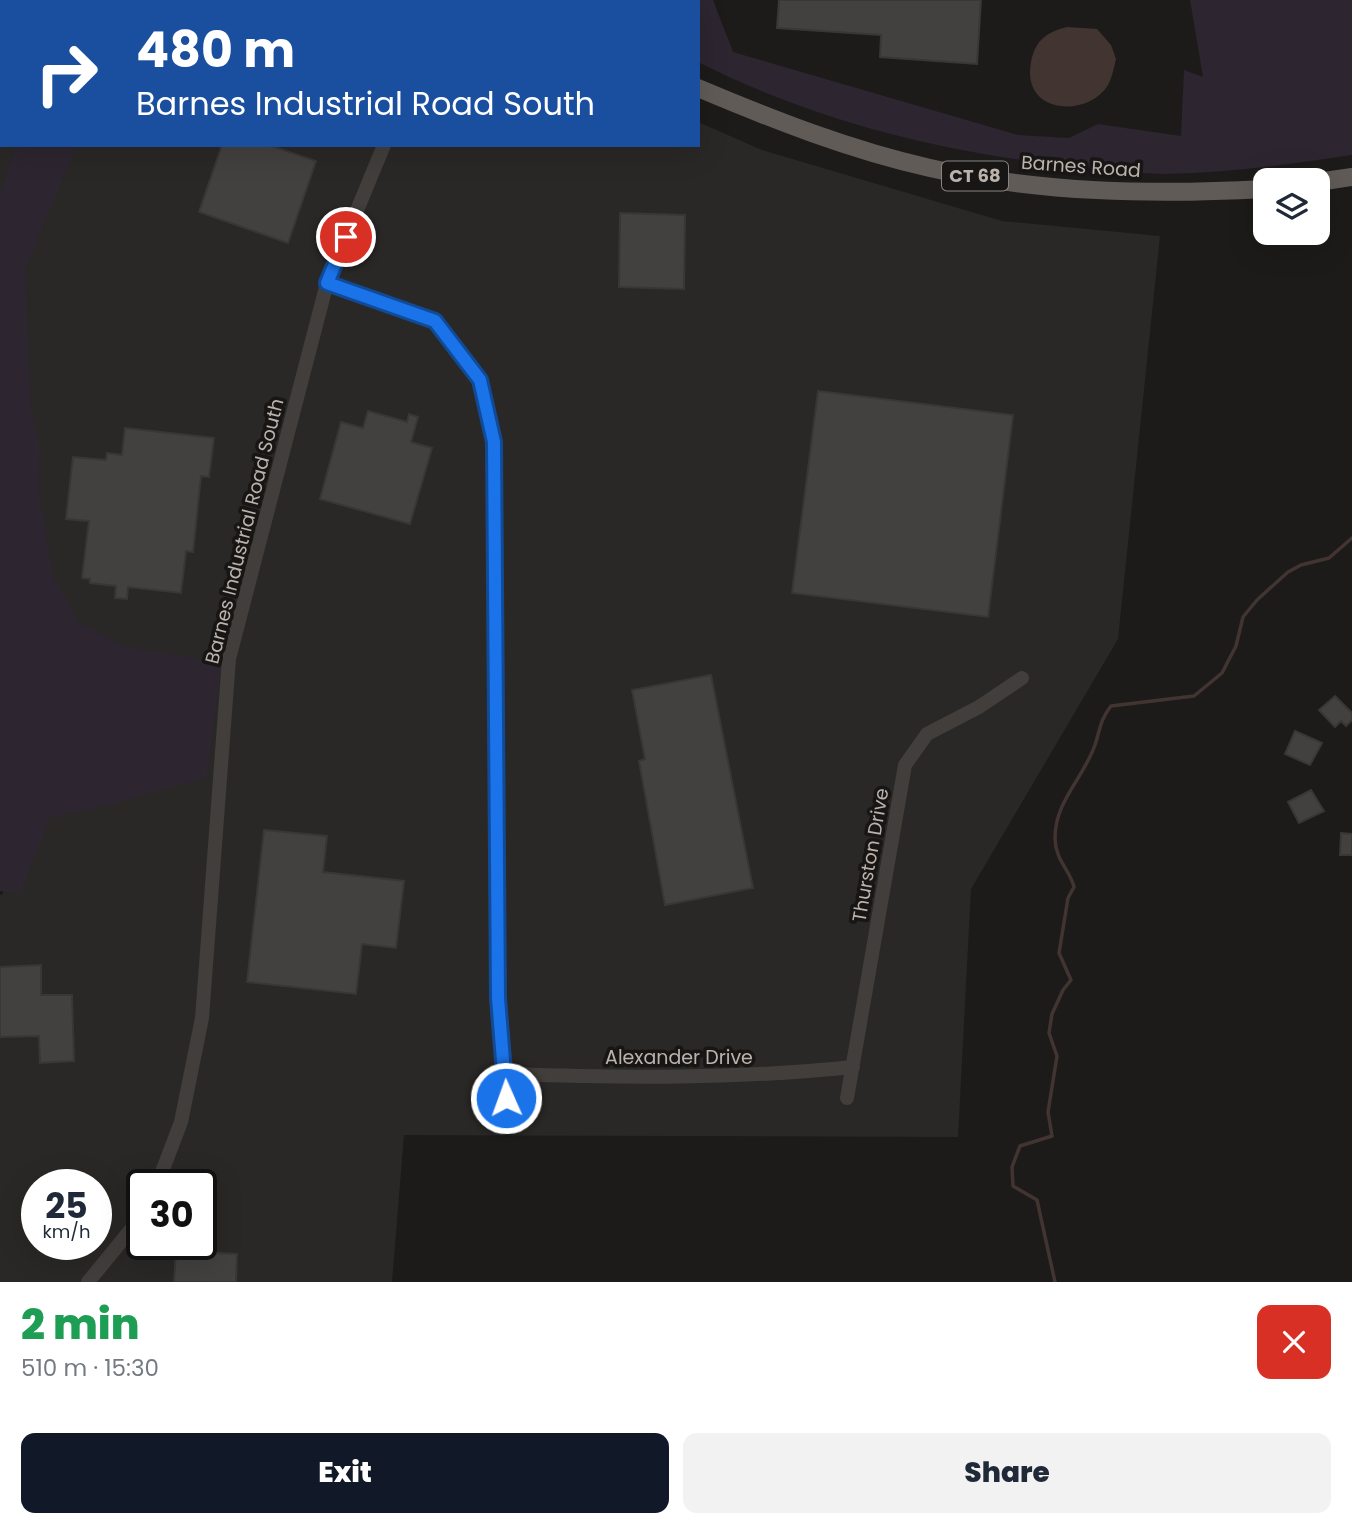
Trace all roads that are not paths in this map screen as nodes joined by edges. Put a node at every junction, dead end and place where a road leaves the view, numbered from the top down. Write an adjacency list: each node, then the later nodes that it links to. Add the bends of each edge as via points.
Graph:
1 (700, 89): 5 (main road, Barnes Road / CT 68, via 837,143 944,171 1108,191)
2 (383, 147): 6 (street, Barnes Industrial Road South)
3 (1352, 177): 4 (main road)
4 (1330, 180)
5 (1253, 188)
6 (327, 283): 9 (street, via 435,321 480,380 494,442 498,998); 12 (street, Barnes Industrial Road South, via 229,659 202,1018 181,1122)
7 (1022, 678): 8 (street, Thurston Drive, via 927,734 905,765)
8 (853, 1067): 9 (street, Alexander Drive, via 769,1076 649,1079); 10 (street, Thurston Drive)
9 (506, 1074): 11 (street)
10 (847, 1098)
11 (506, 1123)
12 (163, 1169)
13 (126, 1236): 14 (street)
14 (88, 1282)

